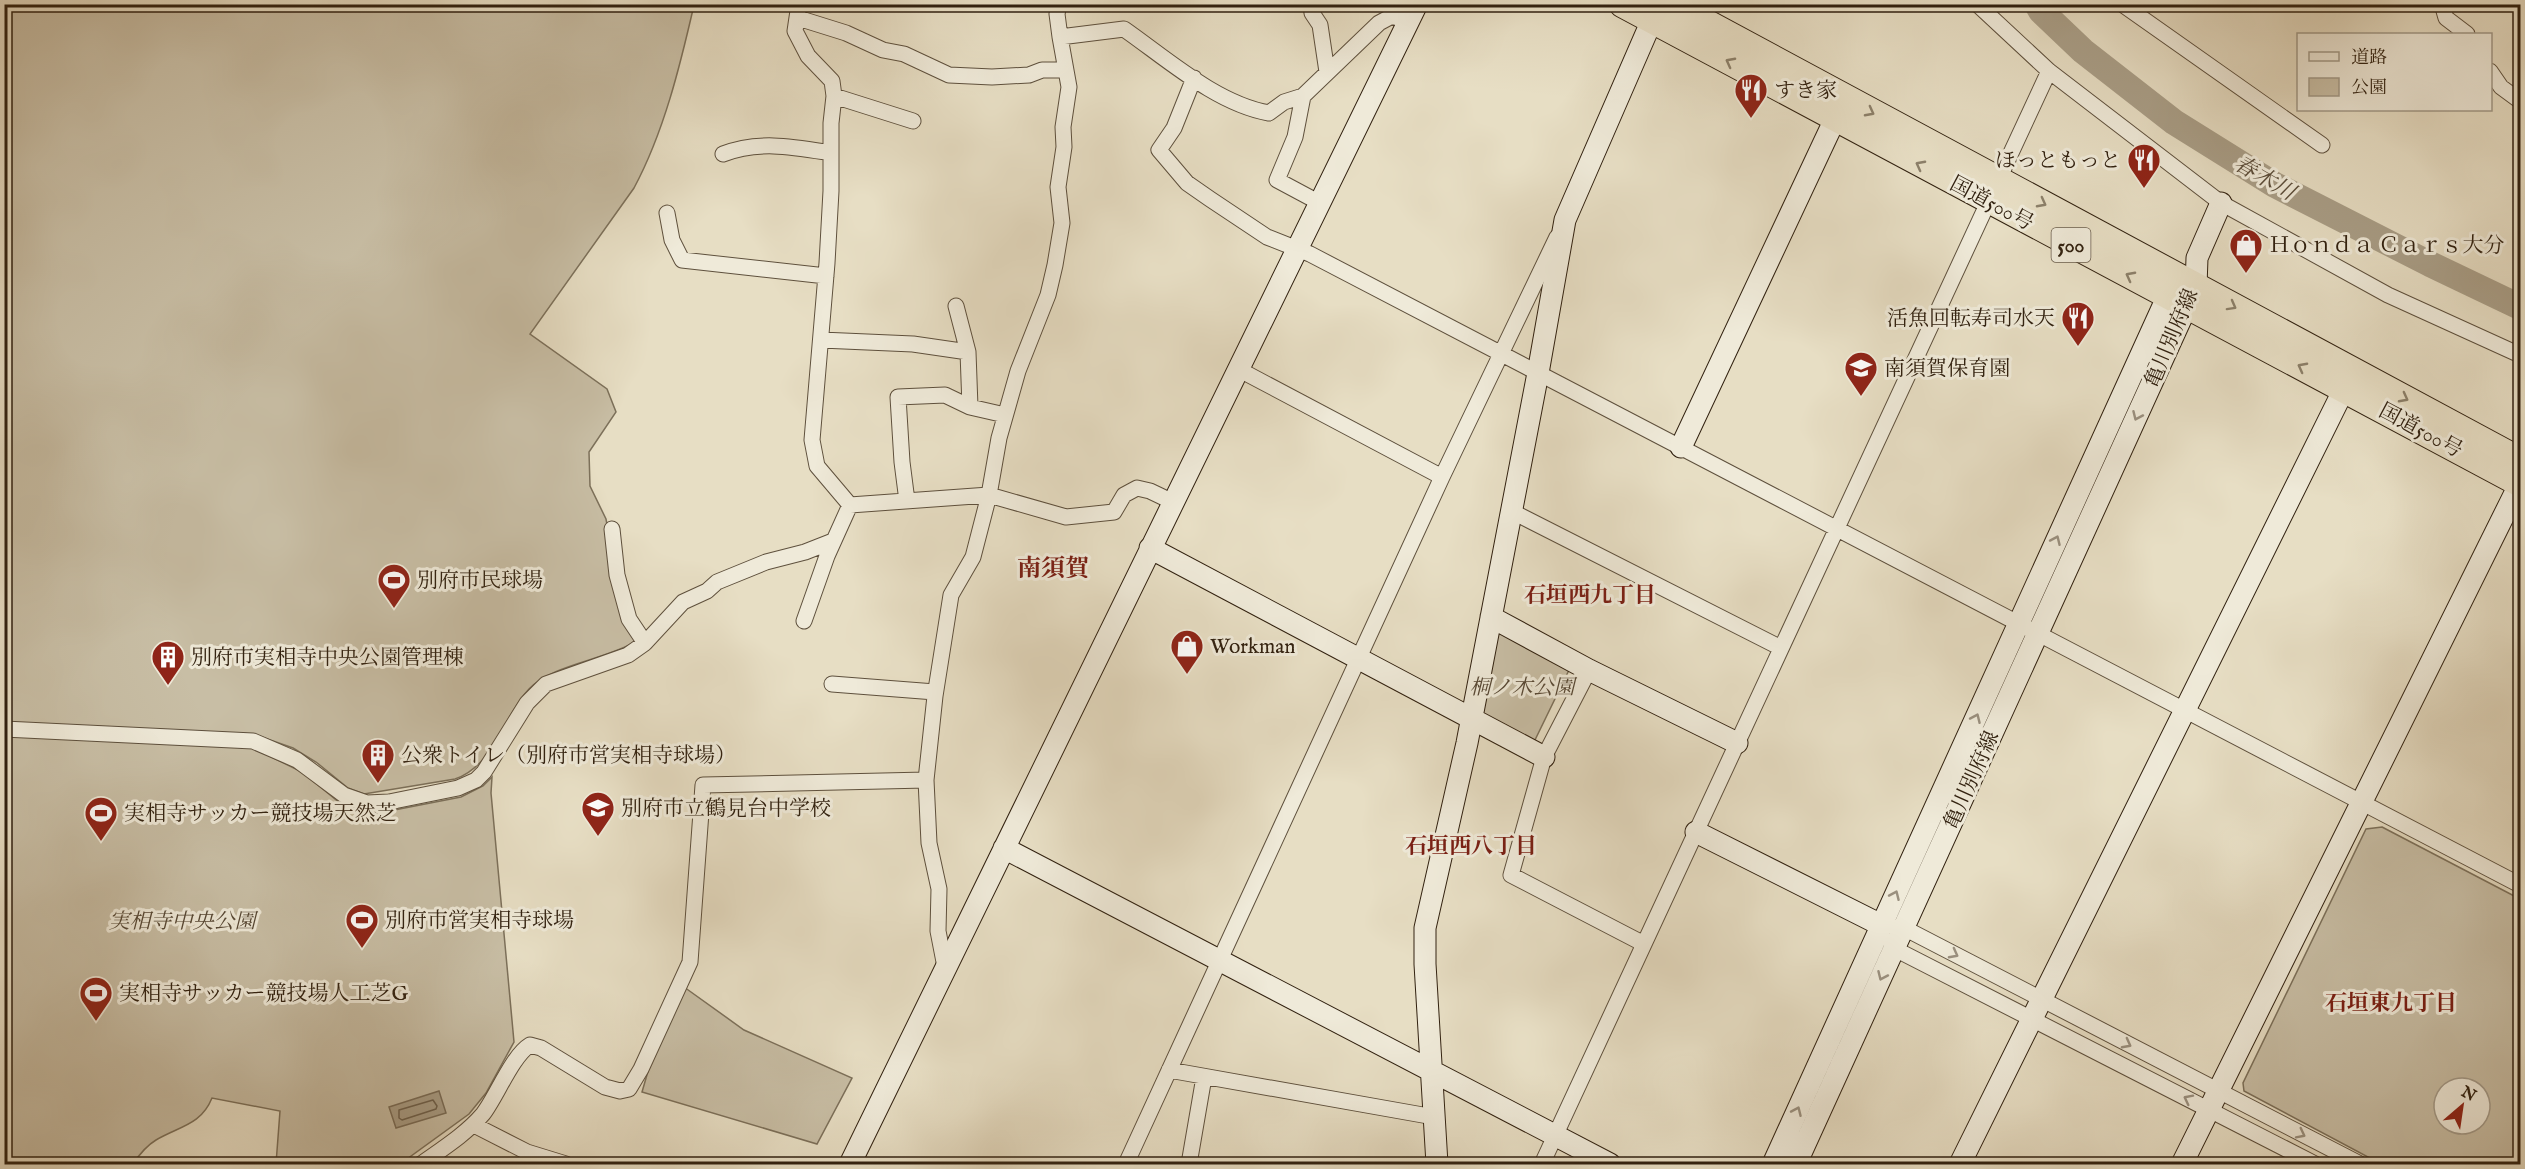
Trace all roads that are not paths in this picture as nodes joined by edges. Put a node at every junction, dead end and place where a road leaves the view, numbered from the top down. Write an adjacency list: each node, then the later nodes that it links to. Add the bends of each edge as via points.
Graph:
1 (1059, 4): 11 (street)
2 (1311, 4): 14 (street, via 1320,25)
3 (1623, 4): 7 (highway, 国道500号 / 500)
4 (1977, 4): 13 (street)
5 (2122, 4): 22 (street)
6 (2442, 4): 10 (street, via 2445,18)
7 (1661, 10): 20 (highway, 国道500号 / 500, one-way to 7); 25 (highway, 国道500号 / 500, one-way to 25); 29 (street)
8 (798, 11): 12 (street, via 949,75 992,78); 17 (street, via 795,31 808,56 832,81)
9 (1413, 13): 14 (street, via 1392,16 1379,23); 26 (street)
10 (2466, 33)
11 (1060, 37): 12 (street); 16 (street, via 1124,29)
12 (1066, 70): 42 (street, via 1069,87 1058,187 1062,223 1055,265)
13 (2049, 71): 25 (street); 27 (street)
14 (1327, 72): 18 (street)
15 (2492, 74): 19 (street, via 2501,87)
16 (1194, 78): 18 (street, via 1251,110 1269,113 1284,102); 30 (street, via 1174,128 1159,150 1187,183 1267,237)
17 (834, 96): 21 (street); 23 (street)
18 (1303, 96): 26 (street, via 1295,137 1277,180)
19 (2520, 101)
20 (1835, 119): 25 (highway, 国道500号 / 500, one-way to 20); 43 (street)
21 (913, 121)
22 (2322, 145)
23 (831, 153): 24 (street, via 744,146); 31 (street)
24 (723, 154)
25 (1993, 191): 32 (highway, 国道500号 / 500); 53 (street)
26 (1320, 203): 30 (street)
27 (2221, 203): 32 (street); 37 (street, via 2388,295)
28 (667, 213): 31 (street, via 672,240 682,260)
29 (1565, 220): 36 (street); 39 (street)
30 (1298, 248): 36 (street); 38 (street)
31 (826, 276): 34 (street)
32 (2185, 284): 40 (highway, 国道500号 / 500); 58 (street, 亀川別府線, one-way to 32); 59 (street, 亀川別府線, one-way to 59)
33 (956, 306): 35 (street)
34 (821, 340): 35 (street, via 913,344); 50 (street, via 812,440 817,466)
35 (968, 352): 41 (street)
36 (1502, 354): 39 (street); 45 (street)
37 (2520, 355)
38 (1238, 369): 45 (street); 49 (street)
39 (1538, 373): 43 (street); 51 (street)
40 (2349, 380): 44 (highway, 国道500号 / 500, one-way to 44); 46 (highway, 国道500号 / 500); 66 (street)
41 (970, 407): 42 (street); 48 (street, via 945,394 898,398)
42 (1005, 415): 47 (street)
43 (1681, 447): 53 (street)
44 (2520, 460)
45 (1442, 477): 62 (street)
46 (2520, 483): 72 (street)
47 (989, 495): 48 (street); 49 (street, via 1066,517 1114,512 1124,495 1137,488); 65 (street, via 973,557 951,595)
48 (907, 501): 50 (street)
49 (1173, 501): 55 (street)
50 (850, 505): 54 (street)
51 (1511, 511): 56 (street); 61 (street)
52 (612, 529): 60 (street, via 617,575 629,619)
53 (1837, 529): 58 (street); 61 (street)
54 (833, 541): 57 (street); 60 (street, via 717,582 683,602)
55 (1150, 548): 62 (street); 74 (street)
56 (1491, 617): 63 (street); 67 (street)
57 (804, 621)
58 (2019, 624): 59 (street); 76 (street, 亀川別府線, one-way to 58)
59 (2038, 633): 66 (street); 77 (street, 亀川別府線)
60 (645, 643): 68 (street, via 628,655 546,684 527,703 476,780 458,788 389,802 353,800 297,760 253,741)
61 (1781, 648): 69 (street)
62 (1358, 659): 67 (street); 80 (street)
63 (1589, 670): 69 (street); 70 (street)
64 (832, 684): 65 (street)
65 (936, 692): 71 (street)
66 (2185, 710): 72 (street); 82 (street)
67 (1472, 719): 70 (street); 85 (street, via 1425,928)
68 (4, 729)
69 (1737, 743): 73 (street)
70 (1544, 757): 78 (street, via 1511,875)
71 (927, 780): 81 (street, via 929,843 939,889 938,931); 89 (street, via 703,786 690,962 629,1089 620,1091 605,1086 530,1045 521,1050)
72 (2362, 802): 75 (street); 87 (street)
73 (1696, 832): 76 (street); 78 (street)
74 (1004, 848): 80 (street); 81 (street)
75 (2520, 885)
76 (1881, 926): 77 (street); 79 (street); 99 (street, 亀川別府線, one-way to 76)
77 (1904, 928): 79 (street, 亀川別府線); 82 (street, one-way to 82)
78 (1644, 944): 90 (street)
79 (1894, 949): 83 (street); 100 (street, 亀川別府線, one-way to 100)
80 (1219, 962): 84 (street); 85 (street)
81 (945, 967): 93 (street)
82 (2042, 1000): 83 (street); 87 (street, one-way to 87)
83 (2032, 1019): 87 (street, one-way to 83); 101 (street)
84 (1169, 1070): 86 (street); 94 (street)
85 (1432, 1072): 88 (street); 90 (street)
86 (1204, 1077): 88 (street); 95 (street)
87 (2213, 1101): 102 (street); 103 (street); 104 (street, one-way to 104)
88 (1434, 1117): 96 (street)
89 (474, 1125): 91 (street); 92 (street, via 527,1152)
90 (1556, 1136): 97 (street); 98 (street)
91 (421, 1164)
92 (566, 1164)
93 (850, 1164)
94 (1126, 1164)
95 (1189, 1164)
96 (1437, 1164)
97 (1542, 1164)
98 (1610, 1164)
99 (1773, 1164)
100 (1796, 1164)
101 (1960, 1164)
102 (2182, 1164)
103 (2314, 1164)
104 (2360, 1164)

